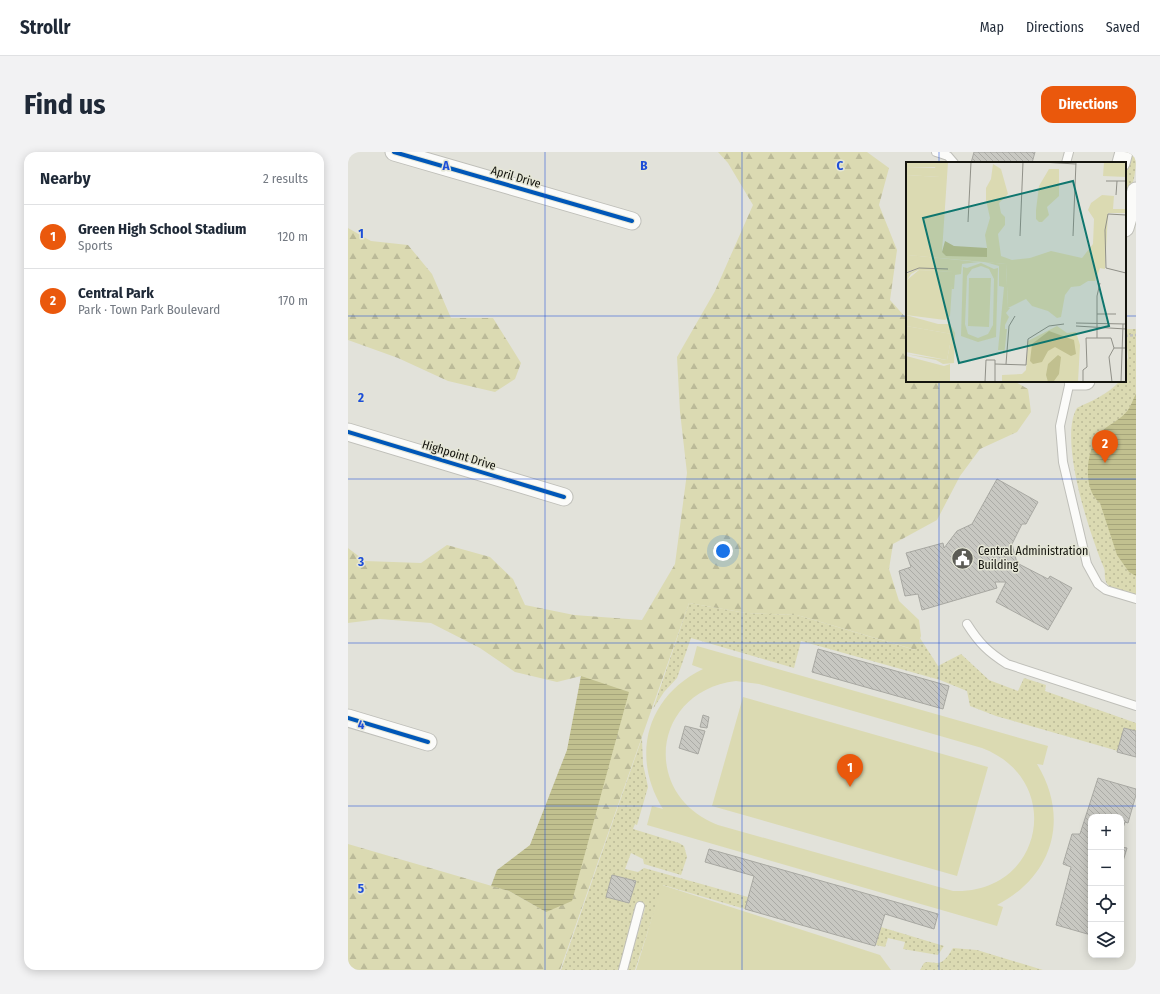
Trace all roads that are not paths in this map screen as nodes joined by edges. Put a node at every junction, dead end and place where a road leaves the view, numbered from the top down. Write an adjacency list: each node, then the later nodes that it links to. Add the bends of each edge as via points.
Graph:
1 (394, 152): 10 (street, April Drive)
2 (936, 152): 5 (lane, via 948,156)
3 (1069, 152): 6 (lane)
4 (1124, 152): 7 (street)
5 (953, 162)
6 (1066, 162)
7 (1121, 162)
8 (1136, 191): 9 (street)
9 (1129, 220)
10 (632, 221)
11 (1071, 382): 14 (lane, via 1060,426 1062,462 1087,564 1098,584 1106,590)
12 (348, 432): 13 (street, Highpoint Drive)
13 (564, 497)
14 (1136, 599)
15 (967, 624): 16 (lane, via 979,642 1007,664)
16 (1136, 706)
17 (348, 718): 18 (street)
18 (428, 742)
19 (640, 906): 20 (lane)
20 (623, 970)

